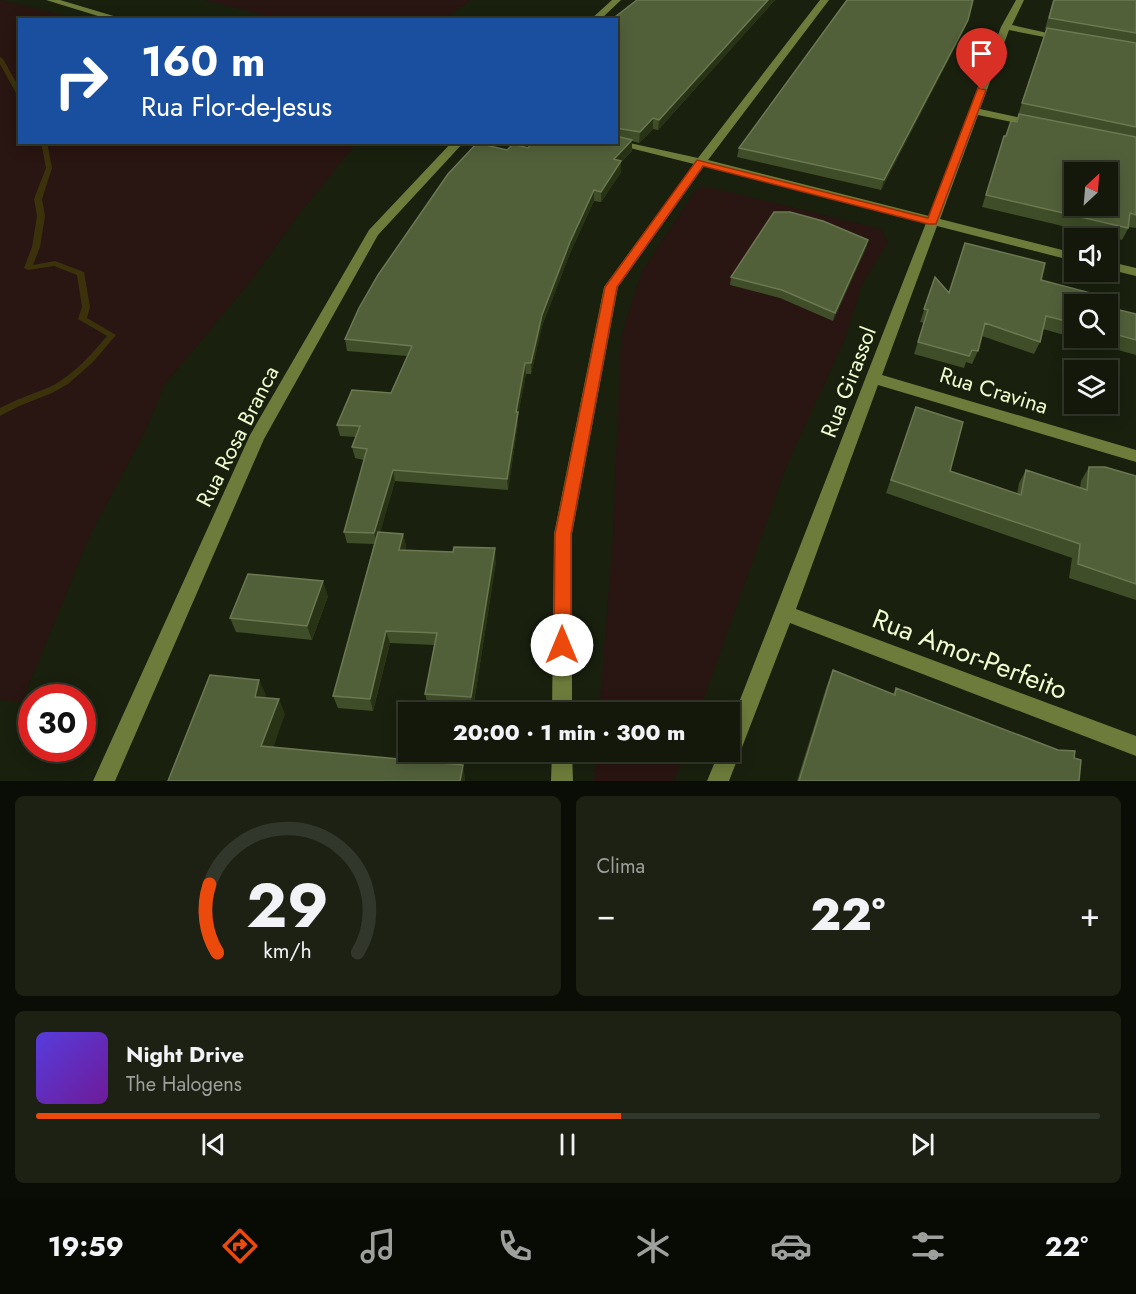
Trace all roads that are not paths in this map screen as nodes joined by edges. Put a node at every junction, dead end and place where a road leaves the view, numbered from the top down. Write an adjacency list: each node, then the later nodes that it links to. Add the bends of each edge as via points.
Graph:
1 (50, 0): 5 (street)
2 (617, 0): 6 (street)
3 (825, 0): 13 (street)
4 (1020, 0): 7 (street, Rua Girassol)
5 (116, 18)
6 (596, 18)
7 (1006, 27): 8 (street); 9 (street, Rua Girassol)
8 (1071, 39)
9 (974, 111): 10 (street); 14 (street, Rua Girassol)
10 (1043, 126)
11 (457, 144): 24 (street, Rua Rosa Branca, via 373,233 256,439)
12 (618, 144): 13 (street)
13 (701, 162): 14 (street); 21 (street, via 611,287 563,534)
14 (932, 222): 15 (street); 18 (street, Rua Girassol)
15 (1064, 255)
16 (1118, 268): 17 (street)
17 (1136, 272)
18 (873, 378): 19 (street, Rua Cravina); 20 (street, Rua Girassol)
19 (1136, 456)
20 (785, 613): 22 (street, Rua Amor-Perfeito); 26 (street, Rua Girassol)
21 (562, 702)
22 (1136, 746)
23 (562, 762): 25 (street)
24 (104, 781)
25 (561, 781)
26 (718, 781)

